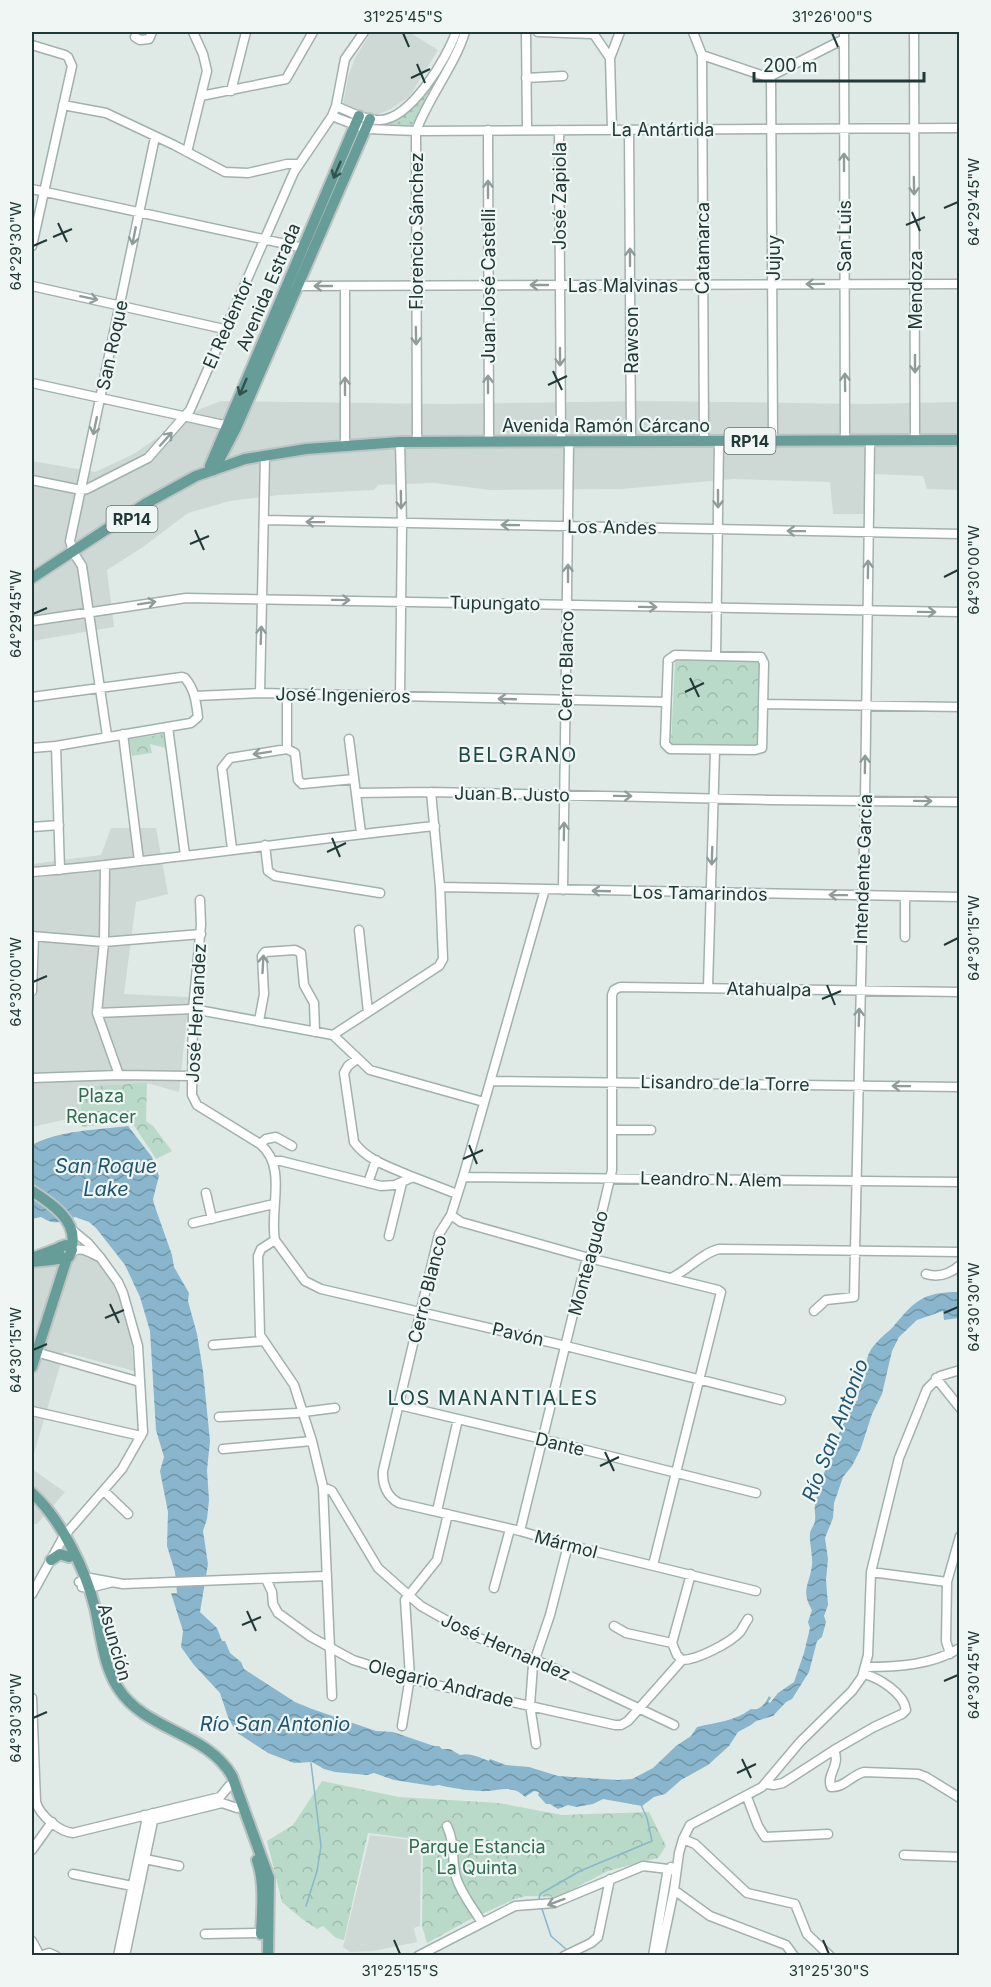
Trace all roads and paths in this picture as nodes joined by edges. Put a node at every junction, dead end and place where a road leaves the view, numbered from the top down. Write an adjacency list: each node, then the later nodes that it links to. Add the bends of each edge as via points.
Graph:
1 (153, 32): 14 (street, via 149,39)
2 (193, 32): 22 (street, via 206,64)
3 (246, 32): 21 (street)
4 (313, 32): 21 (street, via 286,79)
5 (364, 32): 24 (street, El Redentor, via 345,59)
6 (456, 32): 26 (street, via 414,102 389,118)
7 (465, 32): 37 (street, Florencio Sánchez)
8 (526, 32): 20 (street)
9 (538, 32): 17 (street, via 592,34)
10 (620, 32): 17 (street)
11 (693, 32): 16 (street)
12 (914, 32): 27 (street, Mendoza)
13 (844, 35): 19 (street); 28 (street, San Luis)
14 (135, 37)
15 (32, 45): 23 (street, via 65,55 71,62)
16 (702, 55): 19 (street); 31 (street, Catamarca)
17 (610, 58): 30 (street)
18 (563, 75): 20 (street)
19 (771, 76): 32 (street, Jujuy)
20 (526, 78): 34 (street)
21 (231, 91): 22 (street)
22 (201, 96): 39 (street)
23 (63, 105): 38 (street, via 106,113); 42 (street)
24 (336, 106): 25 (street, El Redentor); 26 (street)
25 (332, 116): 26 (street); 40 (street, El Redentor)
26 (362, 122): 37 (street, La Antártida); 44 (main road, Avenida Estrada)
27 (914, 127): 28 (street, La Antártida); 29 (street, La Antártida); 49 (street, Mendoza, one-way to 49)
28 (844, 128): 32 (street, La Antártida); 48 (street, San Luis, one-way to 28)
29 (960, 128)
30 (612, 129): 35 (street, La Antártida); 36 (street, La Antártida)
31 (701, 129): 32 (street, La Antártida); 36 (street, La Antártida); 60 (street, Catamarca)
32 (772, 129): 55 (street, Jujuy)
33 (488, 130): 34 (street, La Antártida); 37 (street, La Antártida); 52 (street, Juan José Castelli, one-way to 33)
34 (527, 130): 35 (street, La Antártida)
35 (559, 130): 53 (street, José Zapiola)
36 (629, 130): 54 (street, Rawson, one-way to 36)
37 (416, 131): 51 (street, Florencio Sánchez)
38 (155, 137): 39 (street); 43 (street, San Roque)
39 (187, 152): 40 (street, via 233,174)
40 (298, 164): 45 (street, El Redentor)
41 (32, 189): 42 (street)
42 (44, 192): 43 (street); 46 (street)
43 (139, 211): 45 (street); 61 (street, San Roque, one-way to 61)
44 (319, 224): 47 (main road, Avenida Estrada); 58 (main road, Avenida Estrada)
45 (265, 240): 47 (street); 63 (street, El Redentor)
46 (32, 246)
47 (304, 248): 57 (main road, Avenida Estrada)
48 (844, 284): 49 (street, Las Malvinas); 55 (street, Las Malvinas, one-way to 55); 75 (street, San Luis, one-way to 48)
49 (916, 284): 50 (street, Las Malvinas); 69 (street, Mendoza, one-way to 69)
50 (960, 284)
51 (415, 285): 52 (street, Las Malvinas); 59 (street, Las Malvinas); 77 (street, Florencio Sánchez, one-way to 77)
52 (488, 285): 53 (street, Las Malvinas, one-way to 52); 78 (street, Juan José Castelli, one-way to 52)
53 (560, 285): 54 (street, Las Malvinas); 79 (street, José Zapiola, one-way to 79)
54 (631, 285): 60 (street, Las Malvinas); 71 (street, Rawson)
55 (773, 285): 60 (street, Las Malvinas); 74 (street, Jujuy)
56 (32, 286): 61 (street, one-way to 61)
57 (287, 286): 58 (street, Las Malvinas); 62 (main road, Avenida Estrada)
58 (299, 286): 59 (street, Las Malvinas, one-way to 58); 62 (main road, Avenida Estrada)
59 (345, 286): 80 (street, one-way to 59)
60 (702, 286): 72 (street, Catamarca)
61 (120, 305): 63 (street); 65 (street, San Roque)
62 (281, 312): 67 (main road, Avenida Estrada)
63 (224, 329): 66 (street, El Redentor)
64 (32, 383): 65 (street)
65 (100, 399): 66 (street); 87 (street, San Roque, one-way to 87)
66 (185, 418): 67 (street); 87 (street, El Redentor, one-way to 66, via 148,458)
67 (231, 427): 81 (main road, Avenida Estrada); 84 (main road, Avenida Estrada)
68 (870, 440): 69 (main road, Avenida Ramón Cárcano / RP14); 75 (main road, Avenida Ramón Cárcano / RP14); 92 (street, Intendente García)
69 (915, 440): 70 (main road, Avenida Ramón Cárcano / RP14)
70 (960, 440)
71 (631, 441): 72 (main road, Avenida Ramón Cárcano / RP14); 79 (main road, Avenida Ramón Cárcano / RP14)
72 (704, 441): 73 (main road, Avenida Ramón Cárcano / RP14)
73 (719, 441): 74 (main road, Avenida Ramón Cárcano / RP14); 91 (street, one-way to 91)
74 (773, 441): 75 (main road, Avenida Ramón Cárcano / RP14)
75 (845, 441)
76 (400, 442): 77 (main road, Avenida Ramón Cárcano / RP14); 80 (main road, Avenida Ramón Cárcano / RP14); 89 (street, one-way to 89)
77 (417, 442): 78 (main road, Avenida Ramón Cárcano / RP14)
78 (489, 442): 79 (main road, Avenida Ramón Cárcano / RP14)
79 (565, 442): 90 (street, Cerro Blanco)
80 (345, 445): 82 (main road, Avenida Ramón Cárcano / RP14)
81 (227, 446): 83 (main road, via 226,452); 84 (main road, Avenida Estrada)
82 (260, 457): 83 (main road, Avenida Ramón Cárcano / RP14); 86 (main road, Avenida Ramón Cárcano / RP14); 88 (street)
83 (238, 460): 84 (main road, Avenida Ramón Cárcano / RP14)
84 (211, 470): 86 (main road); 94 (main road, Avenida Ramón Cárcano / RP14, via 153,499)
85 (32, 480): 87 (street)
86 (188, 486): 94 (main road, Avenida Ramón Cárcano / RP14)
87 (81, 490): 94 (street, San Roque, via 71,534 70,545)
88 (264, 520): 89 (street, Los Andes, one-way to 88); 97 (street)
89 (402, 524): 90 (street, Los Andes, one-way to 89); 98 (street)
90 (568, 526): 91 (street, Los Andes); 99 (street, Cerro Blanco, one-way to 90)
91 (718, 530): 92 (street, Los Andes, one-way to 91); 100 (street)
92 (869, 533): 93 (street, Los Andes); 101 (street, Intendente García, one-way to 92)
93 (960, 534)
94 (75, 554): 95 (main road, Avenida Ramón Cárcano / RP14); 96 (main road, Avenida Ramón Cárcano / RP14); 102 (street, San Roque, via 82,566)
95 (32, 578)
96 (32, 585)
97 (262, 599): 98 (street, Tupungato, one-way to 98); 102 (street, Tupungato, one-way to 97, via 186,598); 107 (street, one-way to 97)
98 (400, 601): 99 (street, Tupungato); 110 (street)
99 (568, 605): 100 (street, Tupungato, one-way to 100); 112 (street, Cerro Blanco)
100 (717, 608): 101 (street, Tupungato); 105 (street)
101 (867, 610): 103 (street, Tupungato, one-way to 103); 115 (street, Intendente García)
102 (89, 612): 104 (street, Tupungato); 106 (street, San Roque)
103 (960, 612)
104 (32, 621)
105 (716, 655): 113 (street, via 672,656 668,660); 114 (street, via 761,657)
106 (101, 688): 109 (street, via 182,677); 111 (street); 119 (street, San Roque)
107 (260, 693): 108 (street, José Ingenieros); 109 (street, José Ingenieros)
108 (287, 695): 110 (street, José Ingenieros); 123 (street)
109 (195, 696): 117 (street, via 195,721)
110 (400, 696): 112 (street, José Ingenieros, one-way to 110)
111 (32, 698)
112 (565, 701): 113 (street, José Ingenieros); 128 (street, Cerro Blanco)
113 (666, 702): 124 (street, via 667,747)
114 (764, 704): 115 (street); 124 (street, via 761,749)
115 (867, 705): 116 (street); 130 (street, Intendente García, one-way to 115)
116 (960, 707)
117 (168, 727): 118 (street); 138 (street)
118 (123, 734): 119 (street); 139 (street)
119 (107, 736): 121 (street)
120 (349, 739): 125 (street)
121 (56, 746): 122 (street); 132 (street)
122 (32, 748)
123 (287, 749): 125 (street, via 295,753 298,780 302,784); 137 (street, one-way to 137, via 230,758 223,765)
124 (715, 750): 129 (street)
125 (354, 779): 127 (street)
126 (431, 792): 127 (street); 128 (street, Juan B. Justo); 133 (street, Juan B. Justo)
127 (356, 793): 135 (street)
128 (564, 795): 129 (street, Juan B. Justo, one-way to 129); 145 (street, Cerro Blanco, one-way to 128)
129 (714, 797): 130 (street, Juan B. Justo); 147 (street, one-way to 147)
130 (865, 801): 131 (street, Juan B. Justo, one-way to 131); 148 (street, Intendente García)
131 (960, 802)
132 (59, 825): 134 (street); 141 (street)
133 (435, 826): 135 (street); 143 (street, Juan B. Justo)
134 (32, 827)
135 (361, 834): 136 (street)
136 (265, 845): 137 (street); 146 (street, via 268,871 275,876)
137 (232, 849): 138 (street)
138 (185, 855): 139 (street)
139 (139, 861): 140 (street)
140 (105, 866): 141 (street); 156 (street)
141 (60, 870): 142 (street)
142 (32, 872)
143 (440, 887): 144 (street, Los Tamarindos); 163 (street, Juan B. Justo, via 442,962)
144 (545, 889): 145 (street, Los Tamarindos); 172 (street, Cerro Blanco)
145 (563, 890): 147 (street, Los Tamarindos, one-way to 145)
146 (380, 893)
147 (711, 893): 148 (street, Los Tamarindos, one-way to 147); 157 (street)
148 (862, 895): 149 (street, Los Tamarindos); 159 (street, Intendente García)
149 (905, 896): 150 (street, Los Tamarindos); 155 (street)
150 (960, 897)
151 (200, 900): 153 (street, José Hernandez)
152 (359, 930): 163 (street)
153 (201, 934): 156 (street); 162 (street, José Hernandez)
154 (33, 936): 156 (street); 160 (street)
155 (905, 937)
156 (104, 942): 164 (street)
157 (708, 987): 158 (street, Atahualpa); 159 (street, Atahualpa)
158 (614, 990): 173 (street, Monteagudo)
159 (860, 990): 161 (street, Atahualpa); 174 (street, Intendente García, one-way to 159)
160 (32, 991)
161 (960, 992)
162 (194, 1009): 164 (street); 165 (street); 170 (street, José Hernandez)
163 (368, 1012): 167 (street)
164 (97, 1013): 169 (street)
165 (259, 1021): 166 (street); 166 (street, one-way to 166, via 264,994 262,956 265,952 295,950 301,953 304,985 314,1003)
166 (315, 1032): 167 (street)
167 (333, 1035): 168 (street)
168 (357, 1059): 176 (street, via 370,1070); 181 (street, via 344,1073 354,1142)
169 (119, 1075): 170 (street); 171 (street)
170 (191, 1076): 179 (street, José Hernandez, via 197,1105)
171 (32, 1078)
172 (491, 1081): 173 (street, Lisandro de la Torre); 176 (street, Cerro Blanco)
173 (612, 1082): 174 (street, Lisandro de la Torre); 177 (street, Monteagudo)
174 (857, 1085): 175 (street, Lisandro de la Torre, one-way to 174); 186 (street, Intendente García)
175 (960, 1087)
176 (484, 1102): 184 (street, Cerro Blanco)
177 (612, 1130): 178 (street); 185 (street, Monteagudo)
178 (651, 1130)
179 (260, 1143): 180 (street, via 276,1137); 182 (street, José Hernandez)
180 (292, 1146)
181 (376, 1160): 183 (street); 188 (street)
182 (274, 1161): 188 (street); 193 (street)
183 (413, 1177): 189 (street); 192 (street)
184 (463, 1177): 185 (street, Leandro N. Alem); 192 (street, Cerro Blanco)
185 (610, 1177): 186 (street, Leandro N. Alem); 206 (street, Monteagudo)
186 (855, 1180): 187 (street, Leandro N. Alem); 202 (street, Intendente García)
187 (960, 1182)
188 (368, 1183): 189 (street)
189 (402, 1183): 198 (street)
190 (32, 1191): 197 (main road, via 58,1210)
191 (206, 1194): 195 (street)
192 (458, 1194): 194 (street, Cerro Blanco)
193 (274, 1204): 195 (street); 199 (street)
194 (451, 1215): 206 (street, via 461,1222); 211 (street, Cerro Blanco, via 439,1234)
195 (212, 1219): 196 (street)
196 (193, 1223)
197 (69, 1227): 200 (street); 201 (main road)
198 (389, 1236)
199 (275, 1240): 211 (street, Pavón, via 313,1286); 213 (street, José Hernandez, via 261,1249 258,1256 258,1329)
200 (86, 1242): 201 (street); 204 (street)
201 (67, 1250): 204 (street, via 83,1250); 205 (main road); 207 (main road); 216 (main road)
202 (854, 1251): 203 (street); 210 (street, via 719,1249); 212 (street, Intendente García, via 854,1297 826,1300)
203 (960, 1252)
204 (100, 1257): 221 (street, via 123,1293 136,1336)
205 (32, 1258)
206 (589, 1258): 210 (street, via 671,1278); 215 (street, Monteagudo)
207 (32, 1262)
208 (960, 1265): 209 (street, via 946,1274)
209 (926, 1274)
210 (683, 1277): 220 (street, via 718,1290 721,1296)
211 (422, 1311): 215 (street, Pavón); 223 (street, Cerro Blanco)
212 (814, 1311)
213 (263, 1341): 214 (street); 227 (street, José Hernandez, via 292,1380)
214 (213, 1345)
215 (566, 1346): 220 (street, Pavón); 231 (street, Monteagudo)
216 (36, 1352): 217 (main road); 221 (street)
217 (32, 1367)
218 (960, 1370): 219 (street)
219 (936, 1378): 225 (street); 251 (street, via 927,1389 902,1449)
220 (698, 1379): 222 (street, Pavón); 234 (street)
221 (140, 1382): 230 (street)
222 (781, 1400)
223 (399, 1405): 229 (street, Dante); 235 (street, Cerro Blanco, via 383,1471)
224 (335, 1408): 227 (street)
225 (960, 1408)
226 (32, 1411): 230 (street)
227 (303, 1412): 228 (street); 232 (street, José Hernandez)
228 (219, 1417)
229 (458, 1419): 231 (street, Dante); 240 (street)
230 (141, 1436): 237 (street, via 128,1461)
231 (542, 1439): 234 (street, Dante); 244 (street, Monteagudo)
232 (312, 1441): 233 (street); 236 (street, José Hernandez)
233 (223, 1449)
234 (675, 1474): 239 (street, Dante); 250 (street)
235 (384, 1486): 240 (street, Mármol, via 394,1501)
236 (323, 1487): 253 (street); 260 (street, José Hernandez, via 332,1491 378,1568)
237 (104, 1491): 241 (street); 245 (street)
238 (32, 1493): 245 (main road, Asunción)
239 (756, 1493)
240 (436, 1511): 242 (street, Mármol)
241 (128, 1514)
242 (448, 1514): 243 (street, Mármol); 260 (street, via 436,1560)
243 (510, 1529): 244 (street, Mármol); 257 (street)
244 (520, 1531): 247 (street, Mármol)
245 (64, 1536): 248 (main road, Asunción); 249 (street); 256 (main road, Asunción, via 75,1554)
246 (960, 1536): 255 (street)
247 (568, 1545): 250 (street, Mármol); 267 (street)
248 (69, 1557): 249 (main road, via 60,1554); 256 (main road, Asunción)
249 (51, 1560): 259 (street)
250 (652, 1565): 252 (street, Mármol)
251 (871, 1572): 255 (street); 269 (street)
252 (691, 1574): 258 (street, Mármol); 263 (street)
253 (327, 1576): 254 (street); 264 (street)
254 (266, 1579): 256 (street); 264 (street, Olegario Andrade, via 278,1613)
255 (947, 1582): 266 (street, via 946,1641)
256 (84, 1584): 281 (main road, Asunción, via 98,1655 113,1694 150,1726 209,1758); 289 (main road, Asunción, via 118,1688 151,1720 219,1758 232,1776)
257 (494, 1588)
258 (756, 1591)
259 (32, 1594)
260 (408, 1596): 267 (street, José Hernandez, via 474,1636); 270 (street, via 404,1607)
261 (748, 1619): 268 (street, via 730,1640)
262 (614, 1626): 263 (street, via 626,1633)
263 (672, 1643): 268 (street, via 677,1655)
264 (330, 1648): 270 (street, Olegario Andrade, via 367,1665); 271 (street)
265 (960, 1648): 266 (street)
266 (950, 1654): 269 (street)
267 (534, 1659): 273 (street); 274 (street, José Hernandez)
268 (686, 1660): 274 (street)
269 (865, 1671): 278 (street, via 902,1698 906,1710); 280 (street, via 856,1687 800,1742)
270 (410, 1677): 273 (street, Olegario Andrade); 276 (street)
271 (332, 1696)
272 (32, 1698): 279 (street)
273 (530, 1705): 274 (street, Olegario Andrade, via 615,1725 624,1724); 277 (street)
274 (639, 1709): 275 (street, José Hernandez)
275 (674, 1725)
276 (402, 1726)
277 (536, 1744)
278 (834, 1750): 280 (street, via 783,1783); 283 (street, via 837,1760 829,1781 831,1787 839,1787 864,1772 918,1774)
279 (32, 1752): 286 (street, via 36,1802)
280 (766, 1784): 282 (street)
281 (229, 1786): 284 (main road, Asunción); 285 (street, via 220,1797)
282 (747, 1797): 288 (street, via 765,1837); 290 (street, via 697,1820)
283 (960, 1798)
284 (237, 1808): 285 (street, via 222,1803); 289 (main road, Asunción)
285 (149, 1818): 286 (street, via 73,1833); 294 (street); 299 (street)
286 (52, 1822): 291 (street)
287 (447, 1826): 301 (street, via 453,1839 456,1877)
288 (828, 1834)
289 (253, 1839): 302 (main road, Asunción, via 261,1874); 311 (main road, Asunción, via 269,1878)
290 (683, 1839): 296 (street); 317 (street, via 695,1844 747,1893 795,1904 809,1937)
291 (32, 1850)
292 (904, 1855): 293 (street)
293 (960, 1857)
294 (145, 1859): 295 (street); 309 (street)
295 (179, 1866)
296 (673, 1870): 298 (street, via 643,1866); 300 (street); 314 (street)
297 (73, 1874): 299 (street)
298 (610, 1879): 301 (street, one-way to 301, via 554,1904 515,1906); 313 (street, via 598,1937)
299 (132, 1886): 308 (street)
300 (674, 1890): 315 (street); 316 (street, via 710,1916 786,1945)
301 (482, 1923): 305 (street)
302 (261, 1933): 303 (street); 310 (main road, Asunción)
303 (205, 1934)
304 (32, 1941): 306 (street)
305 (431, 1953): 312 (street)
306 (40, 1956): 307 (street)
307 (56, 1956)
308 (118, 1956)
309 (125, 1956)
310 (261, 1956)
311 (268, 1956)
312 (418, 1956)
313 (564, 1956)
314 (652, 1956)
315 (660, 1956)
316 (794, 1956)
317 (830, 1956)

